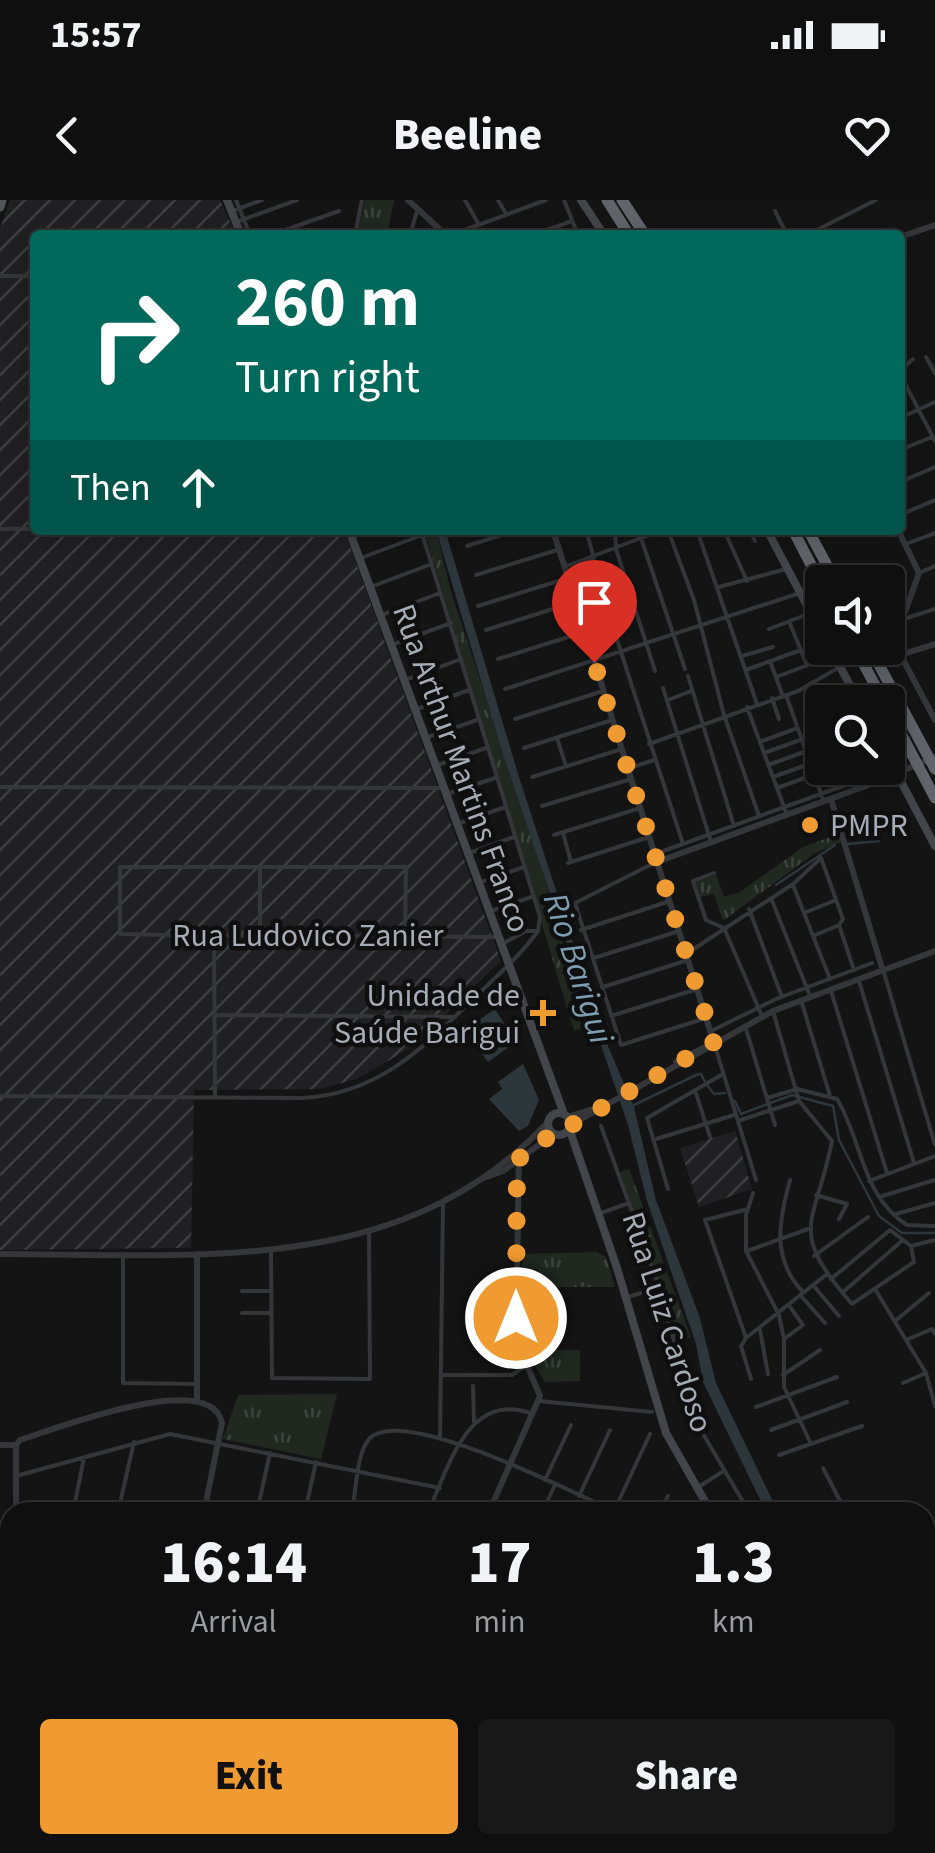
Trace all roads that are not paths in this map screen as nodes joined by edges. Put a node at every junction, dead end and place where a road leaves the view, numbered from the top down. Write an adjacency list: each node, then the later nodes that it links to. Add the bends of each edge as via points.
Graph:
1 (227, 200): 18 (main road)
2 (236, 200): 16 (street)
3 (262, 200): 16 (street)
4 (297, 200): 21 (street)
5 (362, 200): 29 (street)
6 (465, 200): 24 (street)
7 (498, 200): 19 (street)
8 (546, 200): 14 (street)
9 (564, 200): 22 (street)
10 (581, 200): 35 (main road)
11 (606, 200): 36 (highway)
12 (622, 200): 37 (highway)
13 (876, 200): 39 (street)
14 (529, 202): 19 (street)
15 (412, 203): 30 (street); 31 (street)
16 (242, 205): 18 (street); 21 (street)
17 (339, 210): 28 (street)
18 (232, 212): 23 (main road)
19 (505, 212): 24 (street)
20 (775, 212): 38 (street)
21 (246, 218): 23 (street); 27 (street)
22 (572, 221): 33 (street); 34 (street)
23 (236, 222): 26 (main road)
24 (478, 223): 32 (street)
25 (935, 225): 40 (street)
26 (239, 230)
27 (249, 230)
28 (285, 230)
29 (356, 230)
30 (410, 230)
31 (443, 230)
32 (461, 230)
33 (547, 230)
34 (576, 230)
35 (601, 230)
36 (626, 230)
37 (642, 230)
38 (784, 230)
39 (817, 230)
40 (905, 235)
41 (0, 276): 42 (street)
42 (30, 276)
43 (926, 358): 46 (street)
44 (913, 359): 45 (street)
45 (905, 368)
46 (935, 373)
47 (905, 383): 49 (street)
48 (935, 402): 49 (street)
49 (918, 410): 50 (street); 51 (street)
50 (905, 416)
51 (934, 439): 52 (street)
52 (905, 448)
53 (935, 468): 54 (street)
54 (905, 480)
55 (935, 500): 56 (street)
56 (905, 513)
57 (0, 529): 58 (street)
58 (30, 529)
59 (935, 533): 78 (street)
60 (351, 535): 83 (main road, Rua Arthur Martins Franco)
61 (416, 535): 83 (street)
62 (422, 535): 84 (street)
63 (502, 535): 79 (street)
64 (554, 535): 80 (street)
65 (587, 535): 82 (street)
66 (615, 535): 81 (street)
67 (650, 535): 76 (street)
68 (667, 535): 110 (street)
69 (699, 535): 96 (street)
70 (726, 535): 94 (street)
71 (752, 535): 77 (street)
72 (770, 535): 89 (main road)
73 (795, 535): 85 (highway)
74 (811, 535): 86 (highway)
75 (901, 535): 78 (street)
76 (641, 538): 81 (street); 114 (street)
77 (755, 541)
78 (906, 544): 90 (street)
79 (466, 546)
80 (558, 549): 87 (street); 91 (street)
81 (616, 549): 82 (street); 115 (street)
82 (593, 558): 87 (street); 120 (street)
83 (359, 559): 95 (main road, Rua Arthur Martins Franco)
84 (429, 564): 95 (street); 98 (street)
85 (811, 565)
86 (827, 565)
87 (564, 567): 92 (street)
88 (932, 567): 90 (street); 93 (street)
89 (788, 569): 94 (street); 97 (main road)
90 (919, 573): 103 (street)
91 (476, 575)
92 (568, 578): 100 (street); 101 (street)
93 (935, 578)
94 (747, 582): 96 (street)
95 (370, 587): 105 (main road, Rua Arthur Martins Franco)
96 (719, 588): 106 (street)
97 (801, 593): 99 (main road); 106 (street)
98 (440, 594): 105 (street); 109 (street)
99 (805, 600)
100 (575, 602): 112 (street); 113 (street)
101 (478, 606)
102 (935, 609): 107 (street)
103 (905, 612)
104 (805, 615): 108 (street)
105 (380, 616): 117 (main road, Rua Arthur Martins Franco)
106 (729, 618): 110 (street); 122 (street)
107 (905, 619)
108 (789, 621): 111 (street); 119 (street)
109 (450, 623): 117 (street); 124 (street)
110 (702, 627): 114 (street); 150 (street)
111 (769, 629)
112 (486, 630)
113 (584, 632): 123 (street); 127 (street)
114 (674, 636): 115 (street); 132 (street)
115 (647, 645): 120 (street); 134 (street)
116 (935, 645): 121 (street)
117 (391, 646): 137 (main road, Rua Arthur Martins Franco)
118 (773, 646): 122 (street)
119 (801, 650): 125 (street); 126 (street)
120 (620, 653): 127 (street); 164 (street)
121 (905, 654)
122 (742, 656): 133 (street)
123 (498, 659)
124 (461, 660): 137 (street); 141 (street)
125 (805, 660)
126 (770, 661): 133 (street); 136 (street)
127 (594, 662): 140 (street); 142 (street)
128 (905, 664): 155 (street)
129 (807, 665): 136 (street)
130 (879, 665): 170 (highway)
131 (840, 667): 138 (main road); 144 (street)
132 (685, 669)
133 (746, 670): 147 (street)
134 (655, 671)
135 (688, 676): 143 (street)
136 (776, 677): 144 (street)
137 (404, 680): 149 (main road, Rua Arthur Martins Franco)
138 (850, 685)
139 (663, 688): 146 (street)
140 (505, 689)
141 (469, 690): 149 (street); 153 (street)
142 (603, 691): 151 (street); 154 (street)
143 (692, 691): 146 (street); 156 (street)
144 (784, 695): 145 (street); 157 (street)
145 (772, 698): 147 (street); 152 (street)
146 (668, 700): 159 (street)
147 (757, 704): 148 (street)
148 (746, 707): 150 (street); 163 (street)
149 (414, 710): 160 (main road, Rua Arthur Martins Franco)
150 (724, 715): 156 (street); 195 (street)
151 (514, 719)
152 (778, 719)
153 (477, 720): 160 (street); 165 (street)
154 (612, 720): 161 (street); 167 (street)
155 (935, 720)
156 (701, 725): 159 (street); 197 (street)
157 (795, 728): 162 (street); 163 (street)
158 (905, 730): 170 (highway)
159 (678, 734): 164 (street); 202 (street)
160 (425, 738): 174 (main road, Rua Arthur Martins Franco)
161 (557, 738): 166 (street); 175 (street)
162 (800, 740): 168 (street); 169 (street)
163 (760, 742): 169 (street)
164 (649, 744): 171 (street)
165 (486, 748): 174 (street); 180 (street)
166 (524, 748)
167 (622, 749): 175 (street); 176 (street)
168 (804, 752): 172 (street)
169 (764, 754): 172 (street)
170 (925, 755): 177 (highway)
171 (654, 760): 176 (street); 203 (street)
172 (768, 765): 179 (street)
173 (805, 765): 179 (street)
174 (435, 766): 188 (main road, Rua Arthur Martins Franco)
175 (566, 766): 178 (street)
176 (628, 769): 182 (street)
177 (930, 770): 190 (highway)
178 (532, 776)
179 (773, 777): 187 (street)
180 (495, 778): 188 (street); 192 (street)
181 (805, 778): 187 (street)
182 (631, 779): 191 (street); 193 (street)
183 (818, 785): 189 (street)
184 (870, 785): 189 (street)
185 (902, 785): 204 (main road)
186 (0, 787): 188 (street)
187 (777, 788): 194 (street)
188 (444, 792): 196 (main road, Rua Arthur Martins Franco)
189 (825, 798): 194 (street); 234 (street)
190 (935, 798)
191 (542, 806)
192 (504, 807): 196 (street); 200 (street)
193 (640, 808): 198 (street); 201 (street)
194 (786, 811): 195 (street); 202 (street)
195 (759, 816): 197 (street)
196 (456, 824): 205 (main road, Rua Arthur Martins Franco)
197 (734, 826): 202 (street)
198 (562, 832): 199 (street); 201 (street, via 570,862)
199 (554, 835)
200 (514, 837): 205 (street); 208 (street)
201 (650, 837): 206 (street)
202 (710, 839): 203 (street); 206 (street)
203 (684, 844): 206 (street)
204 (935, 846)
205 (467, 854): 210 (main road, Rua Arthur Martins Franco)
206 (656, 858): 215 (street); 222 (street, via 575,902)
207 (260, 867): 224 (street, Rua Ludovico Zanier, via 120,867 120,934); 225 (street); 226 (street, via 406,867)
208 (524, 867): 210 (street); 212 (street)
209 (714, 874): 220 (street, via 694,880 707,921)
210 (478, 883): 217 (main road, Rua Arthur Martins Franco)
211 (793, 884): 213 (street); 214 (street, via 821,858); 218 (street)
212 (534, 896): 217 (street); 221 (street)
213 (771, 898): 216 (street); 237 (street)
214 (836, 900): 218 (street); 219 (street, via 844,920)
215 (670, 901): 222 (street); 223 (street)
216 (748, 910): 220 (street); 241 (street)
217 (488, 912): 228 (main road, Rua Arthur Martins Franco)
218 (804, 913): 227 (street)
219 (839, 925): 227 (street); 235 (street)
220 (724, 928): 230 (street); 245 (street)
221 (538, 930): 228 (street); 233 (street)
222 (581, 930): 231 (street)
223 (679, 931): 230 (street); 231 (street)
224 (214, 935): 225 (street, Rua Ludovico Zanier); 246 (street)
225 (260, 935): 226 (street, Rua Ludovico Zanier)
226 (405, 936): 228 (street, Rua Ludovico Zanier)
227 (813, 936): 236 (street)
228 (499, 941): 233 (main road, Rua Arthur Martins Franco)
229 (935, 951): 234 (street)
230 (687, 957): 238 (street); 239 (street)
231 (594, 958): 238 (street)
232 (872, 963): 235 (street)
233 (508, 966): 248 (street); 254 (main road, Rua Arthur Martins Franco)
234 (882, 969): 235 (street); 271 (street)
235 (856, 974): 236 (street); 240 (street); 276 (street)
236 (830, 979): 237 (street)
237 (807, 987): 241 (street); 242 (street)
238 (603, 988): 247 (street)
239 (697, 989): 247 (street); 249 (street)
240 (830, 989): 242 (street); 277 (street)
241 (782, 996): 245 (street)
242 (810, 996): 243 (street)
243 (801, 1000): 244 (street); 258 (street)
244 (772, 1010): 245 (street); 256 (street)
245 (760, 1012): 250 (street); 251 (street)
246 (215, 1015): 248 (street); 259 (street)
247 (610, 1016): 249 (street, via 621,1045)
248 (455, 1017): 259 (street, via 406,1062 357,1088 314,1097)
249 (706, 1018): 251 (street)
250 (745, 1025): 252 (street); 260 (street)
251 (710, 1031): 252 (street)
252 (714, 1042): 253 (street); 263 (street)
253 (724, 1074): 255 (street); 261 (street)
254 (550, 1080): 262 (main road, Rua Arthur Martins Franco); 263 (main road, Rua Arthur Martins Franco)
255 (695, 1090): 265 (street); 270 (street, via 648,1116)
256 (798, 1095): 258 (street); 260 (street); 260 (street); 285 (street, via 832,1141)
257 (0, 1096): 259 (street)
258 (830, 1096): 281 (street, via 841,1105)
259 (215, 1097)
260 (769, 1104): 264 (street); 266 (street)
261 (735, 1114): 264 (street); 265 (street)
262 (548, 1120): 263 (main road); 268 (main road, Rua Arthur Martins Franco); 272 (street)
263 (567, 1121): 268 (main road); 273 (main road, Rua Arthur Martins Franco)
264 (738, 1121): 279 (street)
265 (706, 1124): 269 (street); 270 (street)
266 (775, 1125)
267 (601, 1126): 289 (street, Rua Luiz Cardoso)
268 (556, 1134): 273 (main road, Rua Arthur Martins Franco); 275 (street)
269 (710, 1138)
270 (653, 1140): 283 (street)
271 (935, 1145)
272 (520, 1147): 275 (street); 278 (street)
273 (576, 1153): 291 (main road, Rua Arthur Martins Franco)
274 (935, 1156): 276 (street)
275 (517, 1160): 278 (street); 331 (street, via 516,1340)
276 (914, 1163): 277 (street)
277 (887, 1173): 281 (street)
278 (478, 1179): 287 (street)
279 (756, 1180)
280 (790, 1180): 298 (street)
281 (870, 1180): 286 (street)
282 (935, 1180): 286 (street)
283 (668, 1189)
284 (753, 1194): 290 (street)
285 (816, 1194): 294 (street, via 847,1204); 296 (street)
286 (879, 1196): 292 (street)
287 (443, 1200): 297 (street); 334 (street)
288 (935, 1202): 292 (street)
289 (630, 1203): 291 (street); 310 (street, Rua Luiz Cardoso)
290 (748, 1209): 302 (street); 327 (street, via 705,1220)
291 (599, 1214): 317 (main road, Rua Arthur Martins Franco)
292 (894, 1215): 295 (street, via 908,1225)
293 (868, 1216): 307 (street)
294 (839, 1220)
295 (935, 1226)
296 (808, 1229): 298 (street); 307 (street)
297 (370, 1232): 303 (street); 320 (street, via 370,1379 272,1378)
298 (779, 1239): 302 (street); 316 (street)
299 (904, 1240): 301 (street); 308 (street, via 890,1230); 314 (street)
300 (935, 1240): 301 (street)
301 (912, 1246): 311 (street, via 914,1262)
302 (746, 1251): 321 (street)
303 (270, 1252): 306 (street); 313 (street)
304 (0, 1254): 305 (street)
305 (123, 1254): 306 (street); 339 (street, via 122,1383)
306 (197, 1254): 339 (street)
307 (814, 1256): 308 (street)
308 (829, 1276): 309 (street); 314 (street)
309 (814, 1285): 316 (street); 322 (street)
310 (659, 1288): 317 (street); 369 (street, Rua Luiz Cardoso, via 696,1418)
311 (874, 1289): 314 (street, via 852,1304); 323 (street)
312 (242, 1291): 313 (street)
313 (271, 1291): 320 (street)
314 (842, 1292)
315 (929, 1293): 323 (street)
316 (802, 1295): 318 (street); 324 (street)
317 (627, 1297): 375 (main road, Rua Arthur Martins Franco, via 666,1434)
318 (789, 1306): 321 (street); 328 (street, via 803,1325)
319 (242, 1312): 320 (street)
320 (271, 1313)
321 (779, 1315): 325 (street); 328 (street)
322 (839, 1316)
323 (894, 1321): 329 (street)
324 (825, 1323)
325 (760, 1330): 327 (street); 333 (street)
326 (935, 1334): 329 (street, via 932,1329)
327 (746, 1338): 337 (street, via 741,1346)
328 (784, 1340): 335 (street)
329 (906, 1340): 332 (street)
330 (820, 1350): 335 (street)
331 (526, 1365): 334 (street, via 512,1376); 342 (street, via 539,1384)
332 (926, 1372): 338 (street); 345 (street)
333 (768, 1374)
334 (442, 1375): 356 (street)
335 (782, 1375): 341 (street)
336 (836, 1377): 341 (street)
337 (751, 1379)
338 (903, 1383)
339 (197, 1384): 343 (street)
340 (473, 1386): 350 (street)
341 (787, 1396): 346 (street); 349 (street)
342 (539, 1401): 347 (street); 348 (street)
343 (197, 1402): 358 (street, via 222,1416); 362 (street, via 134,1406)
344 (847, 1402): 349 (street)
345 (935, 1406)
346 (756, 1407)
347 (652, 1412)
348 (534, 1414): 350 (street, via 500,1408); 367 (street)
349 (799, 1420): 354 (street); 360 (street)
350 (474, 1422): 359 (street)
351 (571, 1425): 372 (street)
352 (862, 1426): 360 (street)
353 (610, 1430): 376 (street)
354 (771, 1430)
355 (650, 1434): 389 (street)
356 (440, 1438): 359 (street); 370 (street, via 378,1433 366,1444)
357 (134, 1442): 358 (street, via 170,1434); 365 (street); 380 (street)
358 (220, 1442): 363 (street); 381 (street)
359 (460, 1442): 367 (street); 374 (street)
360 (811, 1444): 364 (street)
361 (0, 1445): 362 (street)
362 (16, 1445): 371 (street)
363 (270, 1453): 366 (street); 382 (street)
364 (779, 1455)
365 (85, 1457): 371 (street); 379 (street)
366 (316, 1462): 370 (street); 383 (street)
367 (511, 1465): 372 (street); 386 (street)
368 (823, 1468): 393 (street)
369 (724, 1471): 375 (street); 392 (street, Rua Luiz Cardoso)
370 (360, 1472): 374 (street); 384 (street)
371 (16, 1476): 378 (street)
372 (545, 1480): 373 (street)
373 (555, 1485): 376 (street); 387 (street)
374 (440, 1488): 385 (street)
375 (697, 1488): 391 (main road, Rua Arthur Martins Franco)
376 (580, 1496): 388 (street)
377 (668, 1496): 390 (street)
378 (16, 1502)
379 (75, 1502)
380 (120, 1502)
381 (206, 1502)
382 (260, 1502)
383 (307, 1502)
384 (354, 1502)
385 (433, 1502)
386 (494, 1502)
387 (547, 1502)
388 (593, 1502)
389 (619, 1502)
390 (665, 1502)
391 (706, 1502)
392 (743, 1502)
393 (842, 1502)

